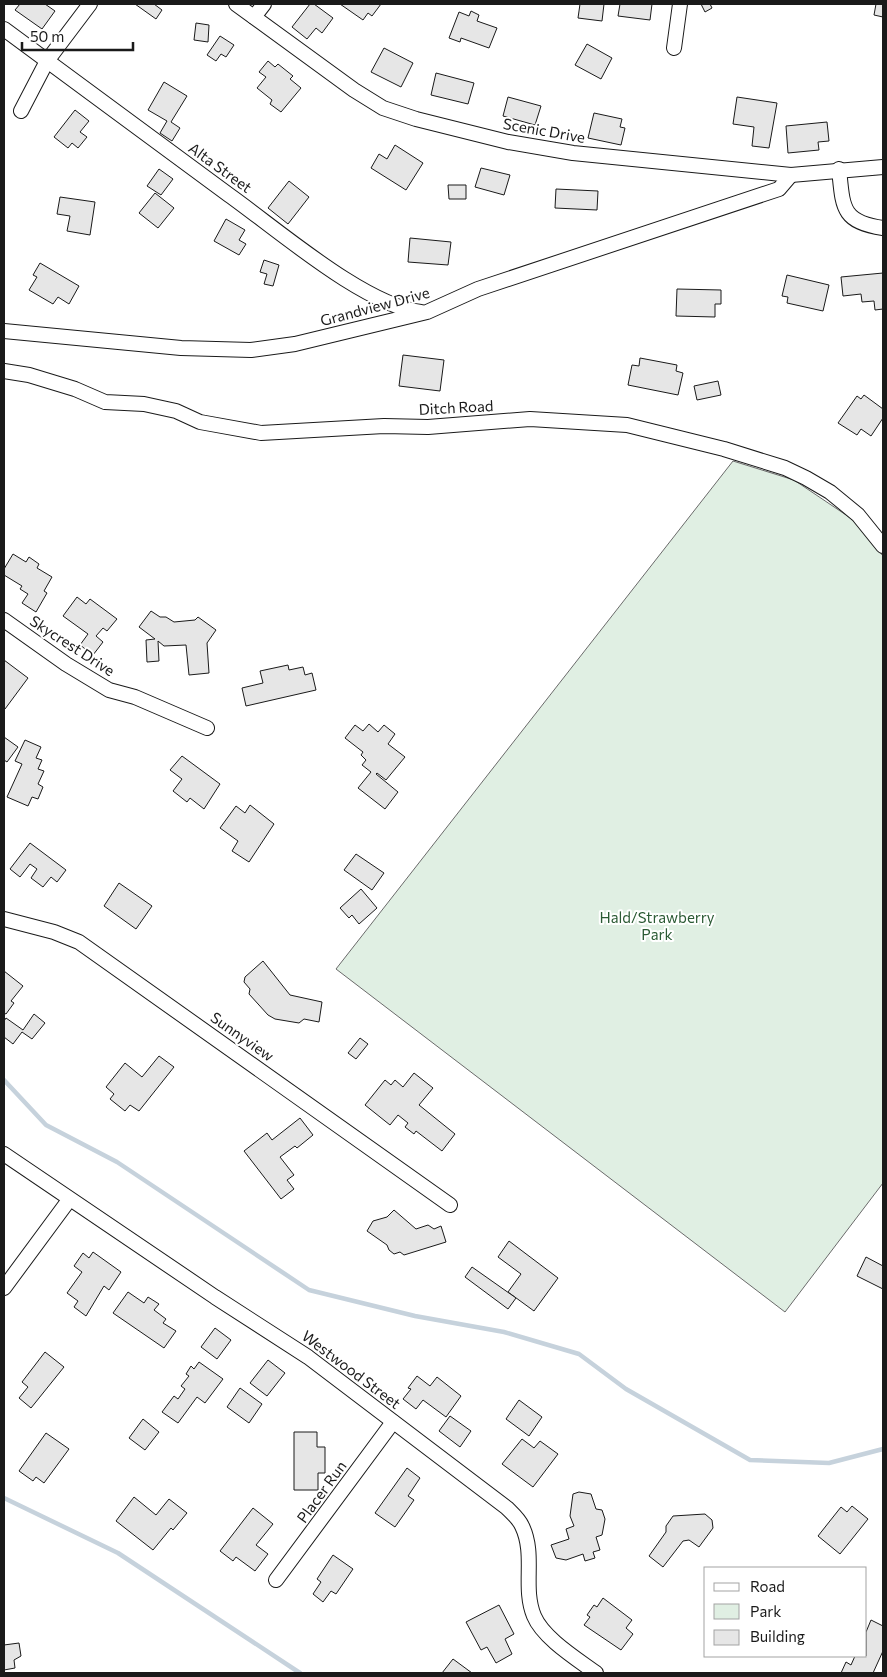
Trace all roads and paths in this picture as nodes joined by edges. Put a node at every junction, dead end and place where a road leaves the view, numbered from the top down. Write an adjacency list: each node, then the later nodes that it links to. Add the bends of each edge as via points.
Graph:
1 (90, 4): 8 (street)
2 (236, 4): 5 (street, Scenic Drive)
3 (264, 4): 5 (street)
4 (680, 4): 7 (street)
5 (254, 17): 12 (street, Scenic Drive, via 354,90 383,108 416,119 508,142 573,153)
6 (4, 29): 8 (street, Alta Street)
7 (674, 48)
8 (47, 61): 9 (street); 14 (street, Alta Street, via 319,261 378,299 409,310)
9 (21, 112)
10 (883, 167): 11 (street, Scenic Drive)
11 (839, 169): 12 (street, Scenic Drive); 13 (street, via 842,198 852,218 865,225)
12 (790, 175): 14 (street, Grandview Drive, via 779,189 478,289)
13 (883, 228)
14 (427, 312): 15 (street, Grandview Drive, via 296,344 251,350 181,348)
15 (4, 331)
16 (4, 371): 17 (street, Ditch Road, via 75,389 105,402 144,404 176,411 200,422 261,433 384,426 428,427 530,419 627,424 724,449 806,478 830,492 858,515)
17 (883, 546)
18 (4, 620): 19 (street, Skycrest Drive, via 109,690 135,697)
19 (207, 728)
20 (4, 919): 23 (street, Sunnyview, via 79,942)
21 (4, 1154): 22 (street, Westwood Street)
22 (69, 1200): 24 (street); 25 (street, Westwood Street, via 308,1357)
23 (450, 1205)
24 (4, 1288)
25 (394, 1422): 26 (street, Placer Run); 27 (street, Westwood Street, via 490,1494 522,1524 528,1544 528,1584 534,1617 544,1633)
26 (276, 1580)
27 (596, 1673)

